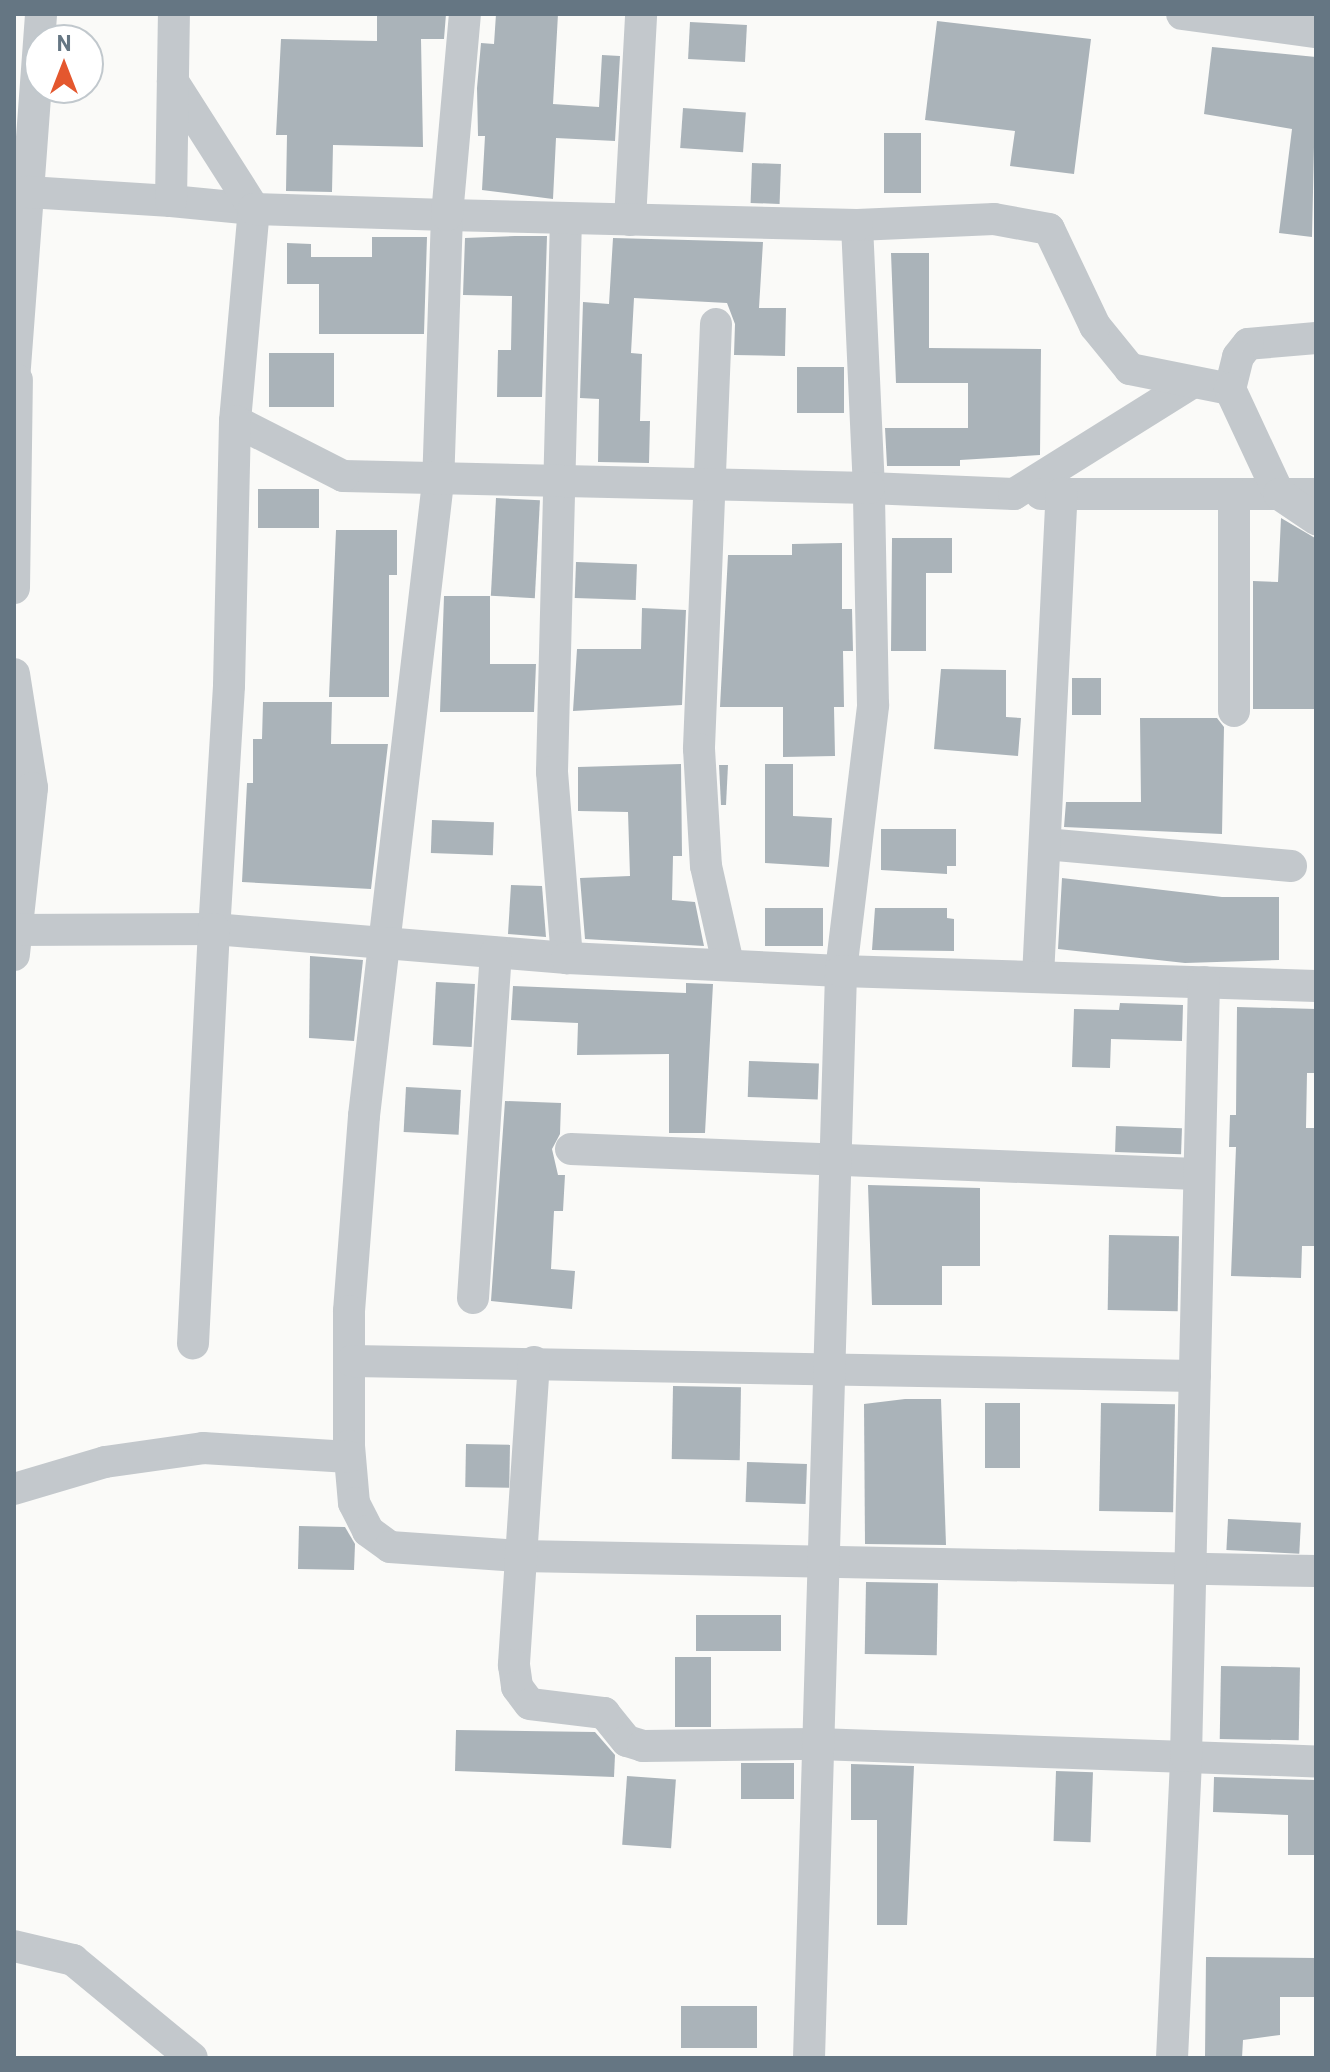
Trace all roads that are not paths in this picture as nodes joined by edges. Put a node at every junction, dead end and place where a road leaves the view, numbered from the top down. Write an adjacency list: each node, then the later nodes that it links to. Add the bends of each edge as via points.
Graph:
1 (41, 14): 9 (street)
2 (174, 14): 8 (street)
3 (465, 14): 12 (street)
4 (641, 14): 14 (street)
5 (1182, 14): 6 (street)
6 (1264, 19): 7 (street)
7 (1316, 32)
8 (173, 82): 10 (street); 11 (street)
9 (21, 192): 10 (street); 18 (street)
10 (171, 201): 11 (street)
11 (254, 209): 12 (street); 21 (street)
12 (447, 215): 13 (street); 22 (street)
13 (566, 218): 14 (street); 23 (street)
14 (630, 220): 15 (street)
15 (857, 225): 19 (street, via 994,219 1049,229 1095,326 1130,369); 25 (street)
16 (716, 324): 24 (street)
17 (1316, 338): 20 (street, via 1248,344 1238,357)
18 (16, 380): 32 (street)
19 (1190, 384): 20 (street); 26 (street)
20 (1230, 389): 29 (street)
21 (235, 421): 22 (street, via 343,476); 37 (street)
22 (438, 482): 23 (street); 39 (street)
23 (563, 484): 24 (street); 42 (street, via 552,772)
24 (706, 486): 25 (street); 43 (street, via 699,749 706,866)
25 (869, 488): 26 (street); 44 (street, via 873,705)
26 (1014, 494): 27 (street)
27 (1062, 494): 28 (street); 35 (street)
28 (1234, 494): 29 (street); 34 (street)
29 (1279, 494): 30 (street); 31 (street)
30 (1316, 494)
31 (1316, 519)
32 (14, 588)
33 (14, 674): 38 (street, via 32,788)
34 (1234, 711)
35 (1045, 844): 36 (street); 45 (street)
36 (1291, 866)
37 (214, 929): 38 (street); 39 (street); 52 (street)
38 (14, 930): 41 (street)
39 (380, 944): 40 (street); 53 (street, via 349,1311)
40 (496, 953): 42 (street); 51 (street)
41 (14, 955)
42 (567, 958): 43 (street)
43 (728, 964): 44 (street)
44 (841, 971): 45 (street); 49 (street)
45 (1038, 977): 46 (street)
46 (1204, 982): 47 (street); 50 (street)
47 (1316, 986)
48 (571, 1149): 49 (street)
49 (832, 1161): 50 (street); 55 (street)
50 (1197, 1174): 56 (street)
51 (473, 1298)
52 (193, 1343)
53 (352, 1361): 54 (street); 57 (street)
54 (534, 1362): 55 (street); 59 (street)
55 (828, 1365): 56 (street); 60 (street)
56 (1195, 1376): 61 (street)
57 (349, 1457): 58 (street, via 203,1448 105,1462); 59 (street, via 354,1503 368,1531 390,1547)
58 (14, 1489)
59 (520, 1556): 60 (street); 63 (street, via 514,1665 517,1687 530,1704 604,1713 627,1741 643,1746)
60 (822, 1557): 61 (street); 63 (street)
61 (1191, 1568): 62 (street); 64 (street)
62 (1316, 1571)
63 (817, 1744): 64 (street); 68 (street)
64 (1186, 1756): 65 (street); 69 (street)
65 (1316, 1761)
66 (14, 1946): 67 (street, via 73,1960)
67 (192, 2058)
68 (809, 2058)
69 (1172, 2058)

